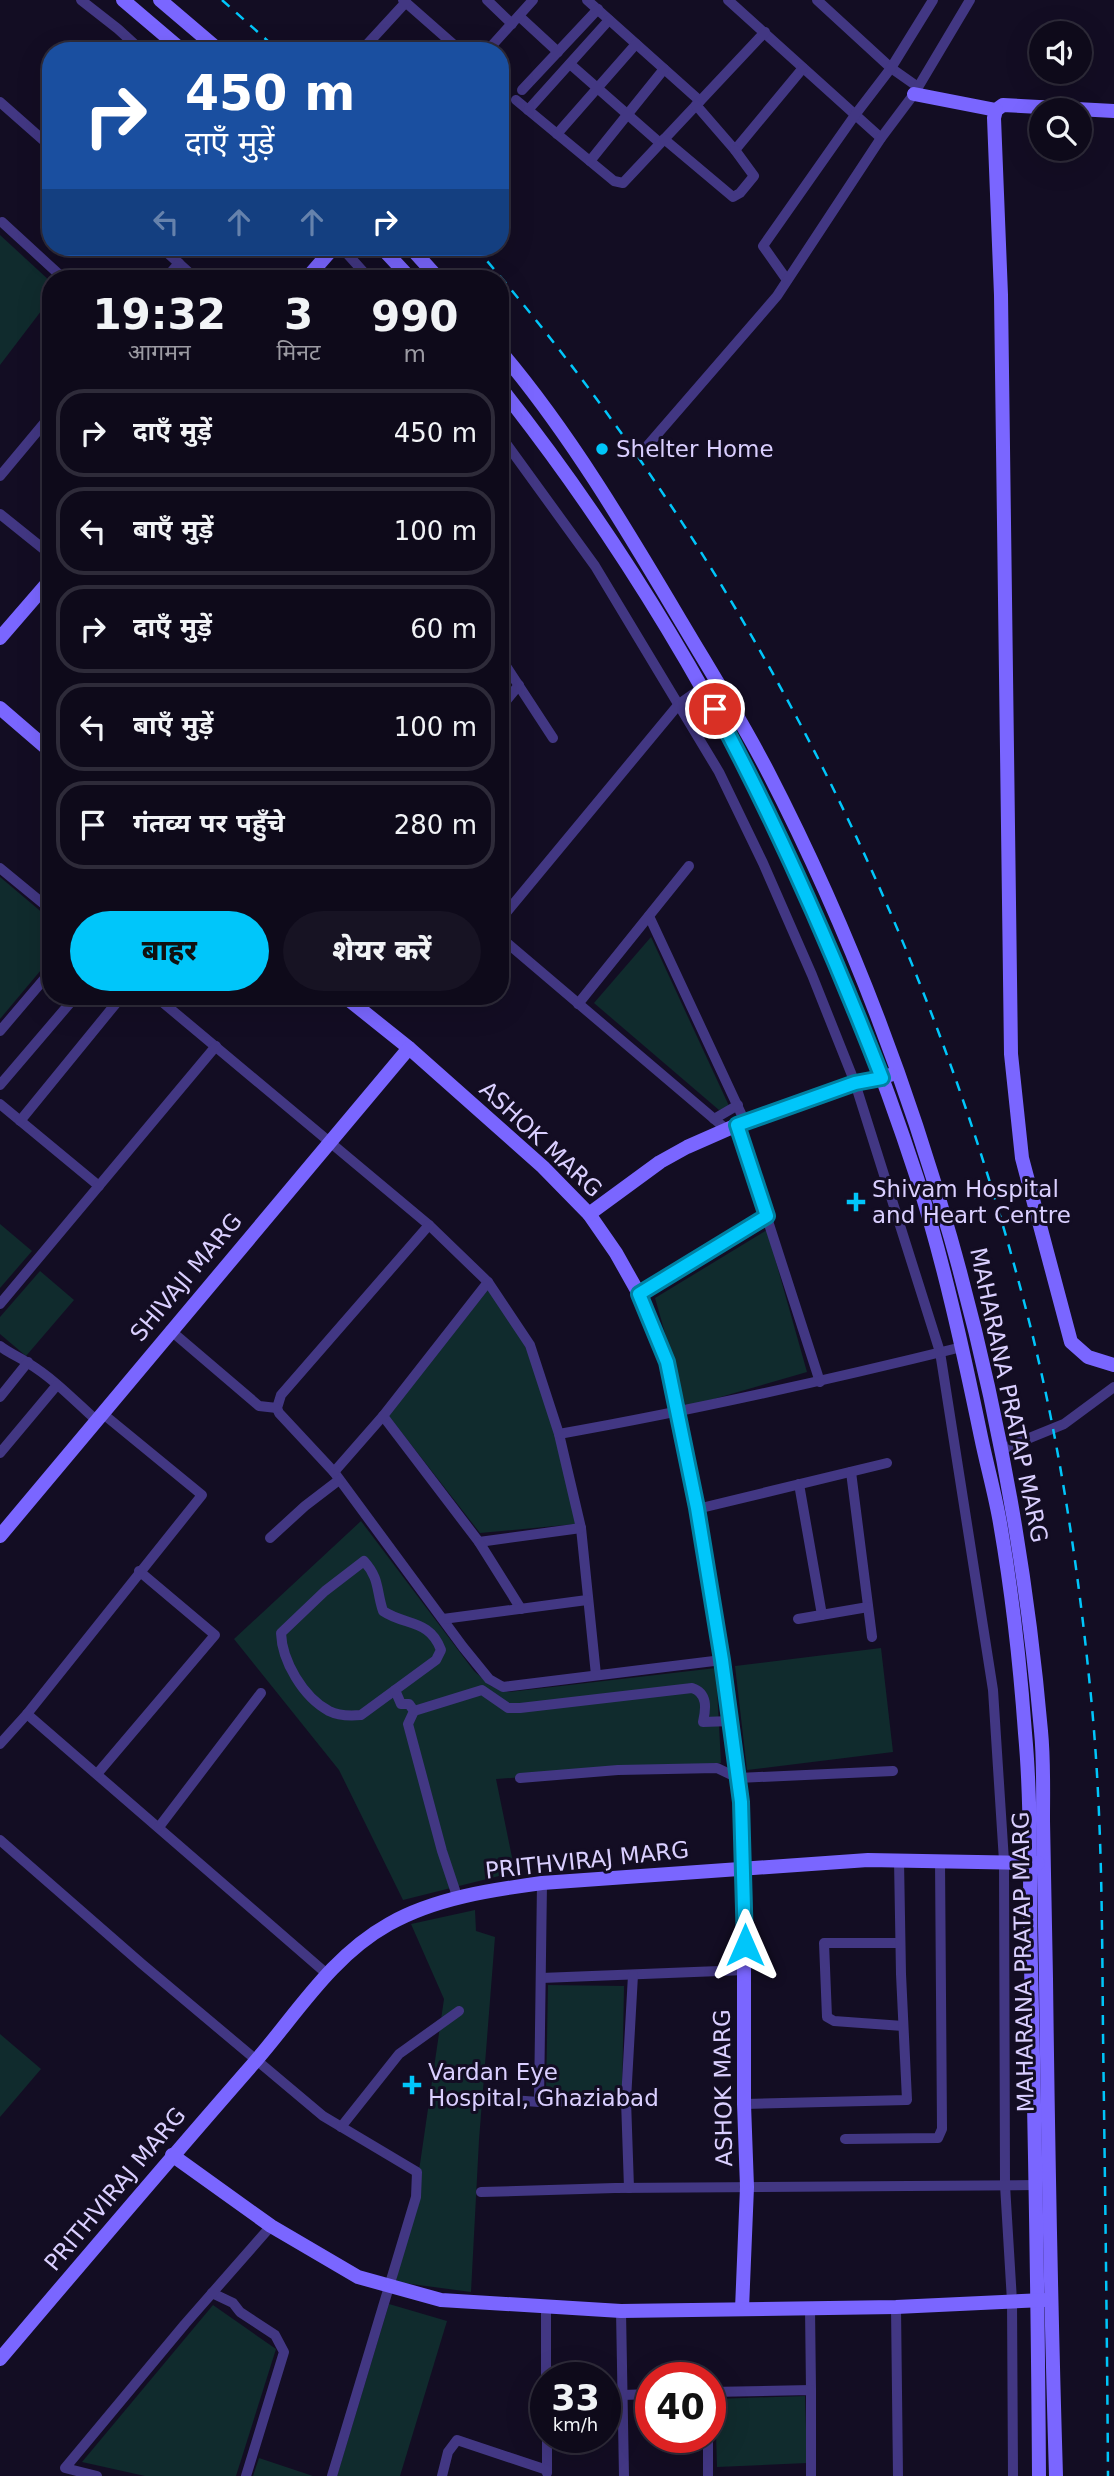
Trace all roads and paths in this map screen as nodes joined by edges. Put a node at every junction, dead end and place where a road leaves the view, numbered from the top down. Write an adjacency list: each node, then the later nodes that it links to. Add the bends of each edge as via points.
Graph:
1 (80, 0): 18 (street)
2 (123, 0): 19 (street)
3 (160, 0): 20 (street)
4 (486, 0): 15 (street)
5 (533, 0): 15 (street)
6 (587, 0): 13 (street)
7 (817, 0): 14 (street)
8 (836, 0): 14 (street)
9 (933, 0): 28 (street)
10 (971, 0): 31 (street)
11 (405, 1): 21 (street); 22 (street)
12 (732, 1): 17 (street)
13 (598, 9): 16 (street); 25 (street)
14 (828, 10): 28 (street)
15 (515, 20): 23 (street); 25 (street)
16 (609, 20): 24 (street); 26 (street)
17 (765, 33): 27 (street); 33 (street)
18 (132, 42)
19 (172, 42)
20 (209, 42)
21 (369, 42)
22 (451, 42)
23 (495, 42)
24 (636, 44): 29 (street); 30 (street)
25 (558, 52): 34 (street, via 519,95)
26 (570, 64): 30 (street); 34 (street)
27 (803, 68): 38 (street); 43 (street)
28 (891, 68): 31 (street); 38 (street)
29 (664, 69): 33 (street); 37 (street)
30 (597, 88): 37 (street); 39 (street)
31 (916, 91): 35 (street); 40 (street)
32 (0, 102): 41 (street)
33 (698, 103): 42 (street); 43 (street)
34 (528, 110): 39 (street)
35 (996, 110): 36 (street, via 1003,105); 115 (street, via 1011,1054 1021,1158 1071,1342 1088,1357)
36 (1114, 111)
37 (628, 114): 42 (street); 44 (street)
38 (855, 115): 40 (street); 59 (street, via 762,246)
39 (557, 134): 44 (street)
40 (881, 138): 59 (street)
41 (42, 139)
42 (662, 141): 43 (street, via 733,197 754,176); 44 (street, via 623,183)
43 (735, 150)
44 (590, 161)
45 (2, 222): 52 (street)
46 (171, 256): 51 (street)
47 (326, 256): 55 (street)
48 (349, 256): 56 (street)
49 (389, 256): 57 (street)
50 (418, 256): 58 (street)
51 (179, 263): 53 (street); 54 (street)
52 (54, 270)
53 (173, 270)
54 (186, 270)
55 (314, 270)
56 (362, 270)
57 (403, 270)
58 (431, 270)
59 (788, 280): 63 (street)
60 (509, 361): 71 (street, MAHARANA PRATAP MARG, via 594,481 663,591)
61 (509, 399): 71 (street, MAHARANA PRATAP MARG, via 576,488)
62 (42, 426): 65 (street)
63 (648, 445)
64 (509, 447): 74 (street, via 595,566)
65 (0, 476)
66 (0, 514): 67 (street)
67 (42, 548)
68 (42, 589): 69 (street)
69 (0, 638)
70 (509, 670): 72 (street)
71 (709, 684): 74 (street); 93 (street, MAHARANA PRATAP MARG, via 766,768 857,967); 94 (street, MAHARANA PRATAP MARG, via 840,972)
72 (519, 685): 73 (street); 76 (street)
73 (509, 697)
74 (679, 705): 81 (street); 95 (street, via 719,772 763,863)
75 (0, 708): 77 (street)
76 (552, 738)
77 (42, 744)
78 (689, 866): 82 (street)
79 (0, 868): 80 (street)
80 (42, 902)
81 (509, 909)
82 (649, 916): 85 (street); 98 (street)
83 (509, 945): 85 (street)
84 (42, 982): 90 (street)
85 (578, 1004): 99 (street)
86 (68, 1005): 96 (street)
87 (115, 1005): 100 (street)
88 (166, 1005): 91 (street)
89 (355, 1005): 92 (street, ASHOK MARG)
90 (0, 1031)
91 (216, 1046): 102 (street); 103 (street)
92 (409, 1048): 102 (street, SHIVAJI MARG); 104 (street, ASHOK MARG)
93 (898, 1072): 94 (street); 125 (street, MAHARANA PRATAP MARG, via 960,1266)
94 (882, 1078): 95 (street); 112 (street, MAHARANA PRATAP MARG, via 918,1182)
95 (855, 1083): 101 (street); 113 (street)
96 (0, 1085)
97 (0, 1104): 100 (street)
98 (738, 1105): 99 (street); 101 (street)
99 (714, 1119): 101 (street)
100 (20, 1121): 103 (street)
101 (736, 1125): 104 (street, via 660,1162); 105 (street)
102 (332, 1141): 106 (street); 110 (street, SHIVAJI MARG)
103 (99, 1186): 109 (street)
104 (589, 1213): 108 (street, ASHOK MARG)
105 (767, 1216): 108 (street); 116 (street)
106 (429, 1225): 107 (street); 120 (street, via 281,1395)
107 (488, 1282): 122 (street); 124 (street, via 530,1345)
108 (639, 1294): 121 (street, ASHOK MARG, via 667,1362)
109 (0, 1304)
110 (170, 1331): 120 (street, via 259,1406); 123 (street, SHIVAJI MARG)
111 (0, 1346): 114 (street)
112 (962, 1347): 113 (street); 162 (street, MAHARANA PRATAP MARG, via 1000,1524 1026,1736)
113 (940, 1352): 116 (street); 160 (street, via 993,1690)
114 (28, 1362): 117 (street); 119 (street)
115 (1114, 1365)
116 (820, 1382): 121 (street)
117 (57, 1385): 123 (street); 126 (street)
118 (1114, 1387): 125 (street, via 1064,1424)
119 (0, 1397)
120 (277, 1408): 129 (street)
121 (677, 1413): 124 (street); 131 (street, ASHOK MARG)
122 (383, 1416): 129 (street); 135 (street)
123 (99, 1417): 133 (street, SHIVAJI MARG); 136 (street, via 202,1495)
124 (559, 1434): 132 (street)
125 (1000, 1450): 161 (street, MAHARANA PRATAP MARG, via 1034,1662 1042,1738)
126 (0, 1453)
127 (887, 1463): 128 (street)
128 (851, 1472): 130 (street); 138 (street)
129 (337, 1476): 134 (street); 141 (street)
130 (799, 1484): 131 (street); 140 (street)
131 (697, 1508): 144 (street, ASHOK MARG)
132 (581, 1528): 135 (street); 137 (street)
133 (0, 1536)
134 (270, 1538)
135 (479, 1542): 139 (street)
136 (139, 1571): 149 (street); 153 (street, via 215,1634)
137 (587, 1600): 139 (street); 145 (street)
138 (868, 1607): 140 (street); 143 (street)
139 (521, 1608): 141 (street)
140 (822, 1615): 142 (street)
141 (443, 1619): 145 (street, via 489,1679 503,1687)
142 (798, 1619)
143 (872, 1637)
144 (722, 1660): 145 (street); 150 (street, ASHOK MARG)
145 (596, 1675)
146 (395, 1690): 146 (street, via 361,1715 329,1711 304,1690 282,1648 281,1633 364,1561 379,1584 383,1611 421,1625 437,1638 441,1650 436,1660); 148 (street, via 401,1704)
147 (261, 1693): 156 (street)
148 (414, 1711): 150 (street, via 482,1690 508,1708 520,1709 692,1688 704,1698 703,1722); 165 (street, via 408,1724)
149 (27, 1714): 151 (street); 153 (street)
150 (730, 1721): 155 (street, ASHOK MARG)
151 (0, 1744)
152 (893, 1771): 155 (street)
153 (97, 1774): 156 (street)
154 (520, 1778): 155 (street, via 717,1768)
155 (738, 1778): 163 (street, ASHOK MARG)
156 (159, 1827): 168 (street)
157 (0, 1840): 173 (street)
158 (899, 1860): 159 (street, PRITHVIRAJ MARG); 163 (street, PRITHVIRAJ MARG); 166 (street)
159 (940, 1860): 160 (street, PRITHVIRAJ MARG); 179 (street, via 942,2129 938,2138)
160 (1004, 1861): 162 (street, PRITHVIRAJ MARG); 181 (street)
161 (1044, 1862): 162 (street, PRITHVIRAJ MARG); 189 (street, MAHARANA PRATAP MARG)
162 (1029, 1863): 182 (street, MAHARANA PRATAP MARG)
163 (744, 1868): 164 (street, PRITHVIRAJ MARG); 167 (street, ASHOK MARG)
164 (542, 1884): 165 (street, PRITHVIRAJ MARG); 170 (street)
165 (458, 1899): 168 (street, PRITHVIRAJ MARG, via 388,1924)
166 (900, 1943): 172 (street); 172 (street, via 824,1943 827,2017)
167 (745, 1970): 169 (street); 177 (street, ASHOK MARG)
168 (327, 1974): 173 (street, PRITHVIRAJ MARG)
169 (633, 1975): 170 (street); 175 (street)
170 (541, 1978): 176 (street)
171 (459, 2011): 178 (street, via 399,2054)
172 (903, 2026): 177 (street, via 907,2100)
173 (256, 2061): 178 (street); 180 (street, PRITHVIRAJ MARG)
174 (497, 2099): 176 (street)
175 (626, 2100): 176 (street); 184 (street)
176 (539, 2102)
177 (744, 2104): 183 (street, ASHOK MARG)
178 (341, 2127): 187 (street, via 417,2172 416,2197)
179 (845, 2138)
180 (172, 2155): 186 (street); 196 (street, PRITHVIRAJ MARG)
181 (1005, 2185): 182 (street); 183 (street); 190 (street)
182 (1036, 2185): 189 (street, MAHARANA PRATAP MARG)
183 (747, 2187): 184 (street); 194 (street, ASHOK MARG)
184 (629, 2188): 185 (street)
185 (481, 2192)
186 (271, 2226): 187 (street, via 358,2277); 188 (street)
187 (391, 2286): 191 (street, via 441,2300); 207 (street)
188 (212, 2293): 205 (street, via 65,2468); 206 (street, via 275,2335 284,2352)
189 (1044, 2300): 190 (street); 214 (street, MAHARANA PRATAP MARG); 215 (street, MAHARANA PRATAP MARG)
190 (1012, 2301): 192 (street); 213 (street)
191 (545, 2307): 195 (street); 197 (street)
192 (897, 2307): 193 (street); 212 (street)
193 (810, 2308): 194 (street); 198 (street)
194 (743, 2309): 195 (street)
195 (621, 2311): 200 (street)
196 (0, 2359)
197 (546, 2362)
198 (811, 2389): 199 (street); 211 (street)
199 (726, 2392)
200 (623, 2395): 201 (street); 209 (street)
201 (635, 2395)
202 (547, 2453): 204 (street)
203 (708, 2453): 210 (street)
204 (547, 2473): 208 (street, via 457,2440 448,2452)
205 (97, 2476)
206 (246, 2476)
207 (332, 2476)
208 (442, 2476)
209 (624, 2476)
210 (709, 2476)
211 (811, 2476)
212 (898, 2476)
213 (1013, 2476)
214 (1039, 2476)
215 (1056, 2476)

